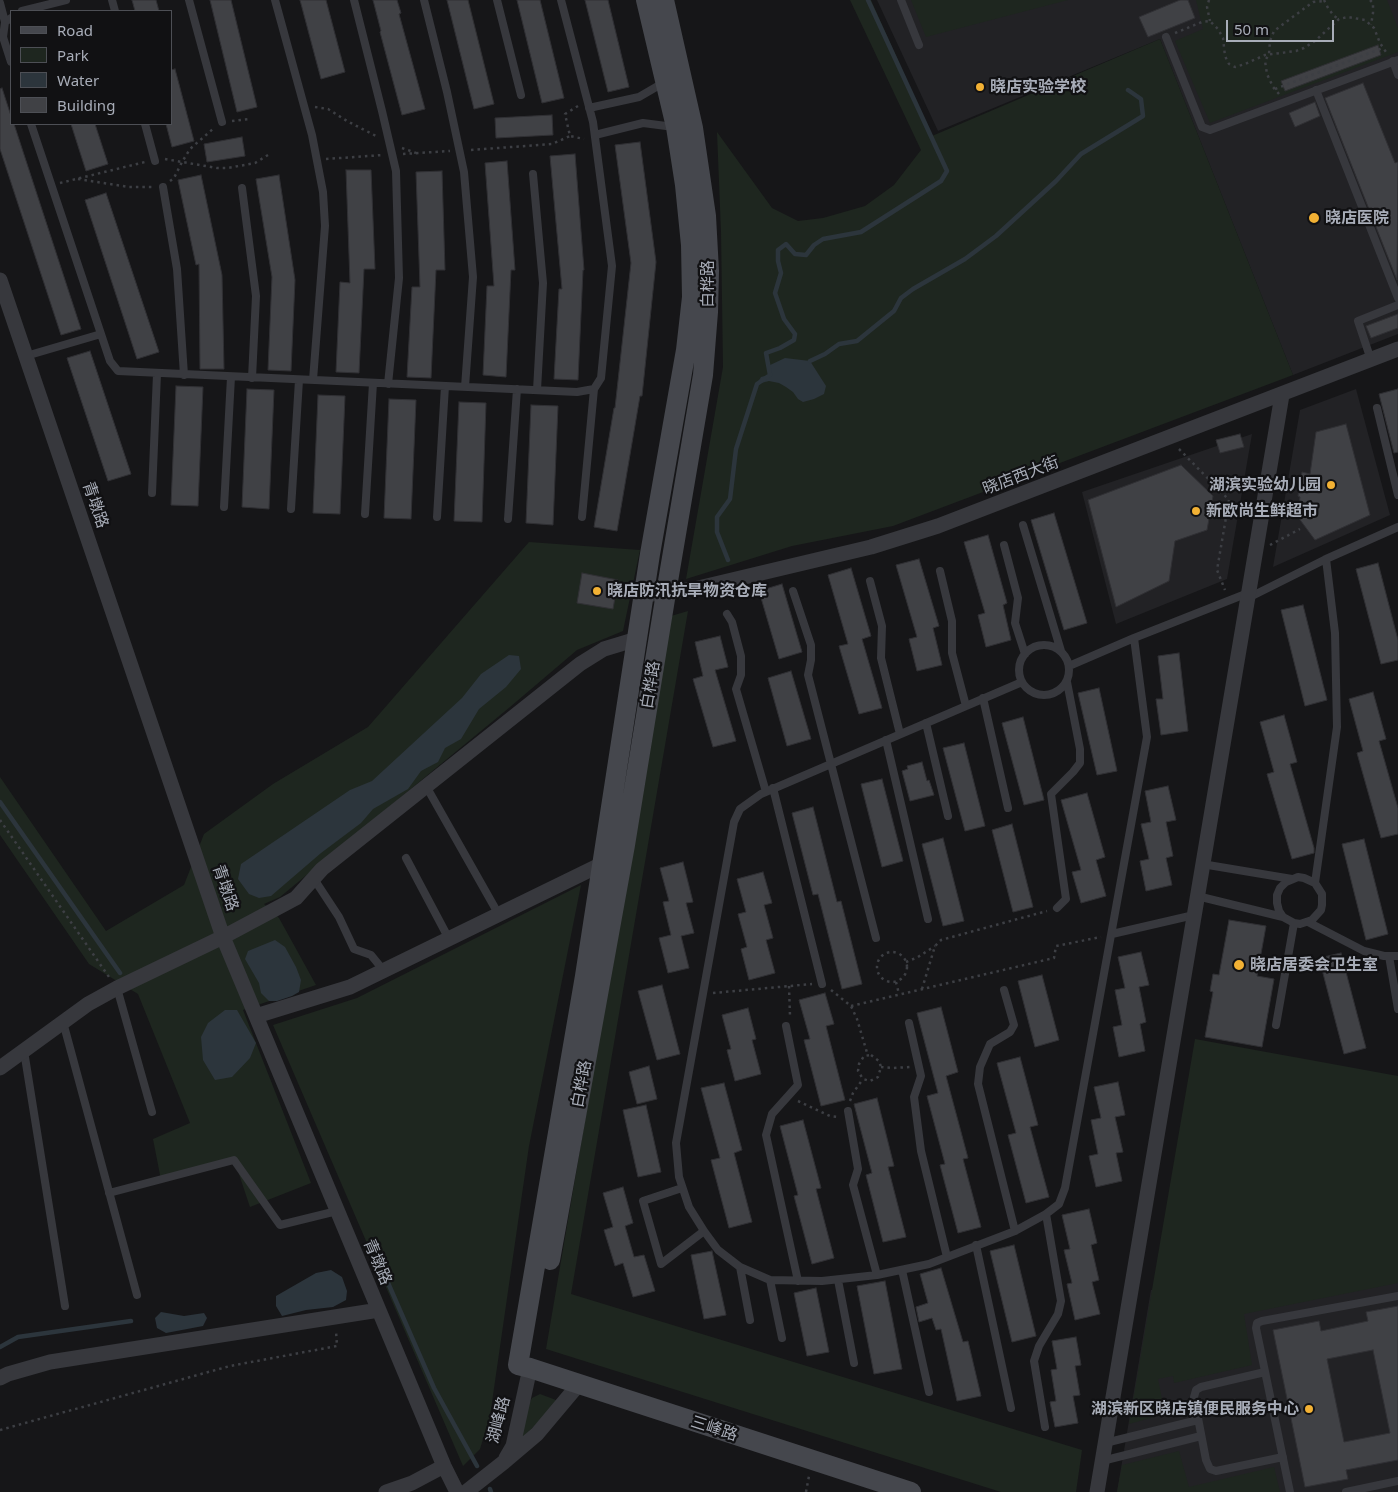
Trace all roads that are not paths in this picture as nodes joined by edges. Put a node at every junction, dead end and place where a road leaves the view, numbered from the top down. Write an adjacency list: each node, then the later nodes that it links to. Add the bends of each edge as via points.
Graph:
1 (66, 0): 12 (lane)
2 (189, 0): 23 (lane)
3 (275, 0): 44 (lane, via 312,135 323,192 325,226)
4 (354, 0): 46 (lane, via 396,171 399,278)
5 (424, 0): 48 (lane, via 464,172 473,277)
6 (497, 0): 21 (lane)
7 (561, 0): 22 (lane)
8 (646, 0): 19 (street, 白桦路)
9 (664, 0): 19 (street, 白桦路)
10 (901, 0): 15 (lane)
11 (0, 3): 13 (lane)
12 (26, 10)
13 (8, 20): 16 (lane, via 3,37)
14 (1166, 37): 20 (lane, via 1202,127 1210,130)
15 (919, 45)
16 (10, 59)
17 (1396, 61): 18 (lane); 20 (lane)
18 (1398, 75)
19 (674, 80): 22 (lane, via 639,97); 26 (street, 白桦路)
20 (1316, 90): 33 (lane)
21 (521, 95)
22 (589, 108): 27 (lane)
23 (222, 122)
24 (32, 125): 35 (lane)
25 (145, 125): 28 (lane)
26 (684, 126): 27 (lane, via 643,123); 69 (street, 白桦路, via 706,216 708,312 703,375); 70 (street, 白桦路, via 692,297 686,350)
27 (595, 138): 50 (lane, via 612,266 601,378)
28 (155, 161)
29 (532, 174): 51 (lane, via 543,283)
30 (163, 188): 40 (lane, via 177,269)
31 (242, 188): 42 (lane, via 256,296)
32 (0, 280): 37 (street, 青墩路)
33 (1398, 298)
34 (1398, 305): 38 (lane, via 1358,321)
35 (101, 334): 37 (lane); 39 (lane, via 110,361 118,371)
36 (1398, 349): 38 (street, 晓店西大街)
37 (26, 356): 105 (street, 青墩路)
38 (1371, 360): 52 (street, 晓店西大街)
39 (157, 374): 40 (lane); 54 (lane)
40 (184, 375): 41 (lane)
41 (231, 377): 42 (lane); 56 (lane)
42 (252, 378): 43 (lane)
43 (299, 380): 44 (lane); 57 (lane)
44 (313, 380): 45 (lane)
45 (373, 383): 46 (lane); 58 (lane)
46 (388, 384): 47 (lane)
47 (445, 386): 48 (lane); 59 (lane)
48 (465, 387): 49 (lane)
49 (517, 389): 51 (lane); 61 (lane)
50 (594, 389): 51 (lane, via 577,392); 60 (lane)
51 (537, 390)
52 (1282, 394): 69 (street, 晓店西大街, via 938,526 881,544); 71 (street)
53 (1377, 408): 55 (lane)
54 (152, 493)
55 (1398, 494)
56 (224, 507)
57 (291, 510)
58 (364, 514)
59 (437, 517)
60 (582, 517)
61 (508, 519)
62 (1023, 524): 75 (lane)
63 (1398, 527): 65 (lane)
64 (1004, 544): 76 (lane, via 1018,598 1015,623)
65 (1326, 559): 71 (lane); 95 (lane, via 1335,633 1337,727)
66 (940, 571): 81 (lane, via 952,621 952,653)
67 (870, 580): 83 (lane, via 882,626 881,658)
68 (793, 591): 85 (lane, via 811,645 808,675)
69 (666, 593): 70 (street, 晓店西大街); 145 (street, 白桦路, via 622,865)
70 (644, 595): 74 (street, 白桦路)
71 (1248, 596): 73 (lane); 92 (street)
72 (727, 614): 87 (lane, via 741,656 741,674 736,688)
73 (1134, 638): 77 (lane); 104 (lane, via 1147,737)
74 (637, 639): 86 (street, via 604,649 580,664); 91 (street, 白桦路)
75 (1061, 651): 76 (lane, via 1045,645 1036,646); 77 (lane)
76 (1025, 654): 78 (lane, via 1019,664)
77 (1069, 666): 79 (lane)
78 (1022, 682): 79 (lane, via 1025,688 1039,696 1055,693); 80 (lane)
79 (1067, 682): 97 (lane, via 1080,762 1051,794 1066,899)
80 (983, 698): 81 (lane); 88 (lane)
81 (966, 706): 82 (lane)
82 (926, 723): 83 (lane); 89 (lane)
83 (900, 734): 84 (lane)
84 (886, 740): 85 (lane); 101 (lane)
85 (831, 764): 87 (lane); 106 (lane)
86 (426, 786): 93 (street, via 322,869); 98 (lane)
87 (769, 790): 111 (lane); 124 (lane, via 740,809 734,822 676,1143)
88 (1008, 808)
89 (948, 816)
90 (406, 858): 107 (lane)
91 (602, 864): 98 (street); 145 (street, 白桦路)
92 (1202, 864): 94 (lane); 96 (street)
93 (314, 879): 105 (street, via 296,898); 110 (lane, via 339,917 354,949 371,955)
94 (1292, 879): 95 (lane, via 1304,878); 100 (lane, via 1280,888 1277,895 1276,903)
95 (1315, 883): 102 (lane, via 1322,894 1322,905 1316,918)
96 (1197, 896): 99 (street); 100 (lane)
97 (1057, 908)
98 (499, 915): 107 (street)
99 (1194, 915): 104 (lane); 154 (street)
100 (1283, 917): 103 (lane)
101 (928, 919)
102 (1308, 922): 103 (lane); 108 (lane, via 1364,951)
103 (1294, 923): 118 (lane)
104 (1112, 934): 127 (lane, via 1065,1188 1059,1204)
105 (223, 937): 112 (street); 115 (street, 青墩路)
106 (876, 938)
107 (449, 939): 110 (street)
108 (1389, 956): 109 (lane); 114 (lane)
109 (1398, 956)
110 (384, 971): 115 (street, via 350,987)
111 (822, 984)
112 (117, 988): 116 (street); 123 (lane)
113 (1004, 990): 129 (lane, via 1014,1025 1010,1032 990,1044 980,1067 978,1084)
114 (1398, 1009)
115 (256, 1016): 126 (street, 青墩路)
116 (63, 1022): 120 (street); 125 (lane)
117 (908, 1023): 131 (lane, via 921,1076 914,1097 921,1151)
118 (1276, 1024)
119 (786, 1026): 137 (lane, via 798,1085 772,1114 766,1135)
120 (24, 1051): 121 (street); 140 (lane)
121 (0, 1068)
122 (848, 1111): 134 (lane, via 858,1169 853,1185)
123 (152, 1112)
124 (682, 1188): 128 (lane); 128 (lane, via 642,1201 661,1264)
125 (109, 1193): 126 (lane, via 234,1160 280,1225); 138 (lane)
126 (337, 1211): 141 (street, 青墩路)
127 (1046, 1214): 129 (lane); 152 (lane, via 1061,1301 1058,1314 1034,1361)
128 (704, 1231): 132 (lane, via 718,1250)
129 (1015, 1231): 130 (lane)
130 (976, 1245): 131 (lane); 150 (lane)
131 (947, 1257): 133 (lane)
132 (740, 1266): 135 (lane); 142 (lane)
133 (902, 1270): 134 (lane); 149 (lane)
134 (877, 1276): 136 (lane)
135 (770, 1280): 137 (lane); 143 (lane)
136 (838, 1280): 137 (lane); 144 (lane)
137 (798, 1281)
138 (137, 1295)
139 (1398, 1296): 146 (lane, via 1257,1323)
140 (64, 1306)
141 (379, 1310): 147 (street, via 50,1362); 158 (street, 青墩路)
142 (750, 1320)
143 (782, 1338)
144 (854, 1363)
145 (524, 1367): 148 (street, 三峰路); 157 (street, 湖峰路, via 513,1446)
146 (1265, 1372): 151 (lane, via 1196,1390); 155 (lane)
147 (0, 1378)
148 (578, 1384): 157 (street, via 537,1434); 163 (street, 三峰路)
149 (930, 1392)
150 (1011, 1408)
151 (1198, 1420): 153 (lane); 154 (lane)
152 (1045, 1426)
153 (1201, 1436): 155 (lane, via 1206,1460 1210,1469 1216,1471); 156 (lane)
154 (1105, 1443): 156 (street)
155 (1283, 1457): 165 (lane)
156 (1102, 1461): 164 (street)
157 (504, 1462): 162 (street, 湖峰路)
158 (444, 1466): 160 (street); 161 (street, 青墩路)
159 (1398, 1481): 166 (lane)
160 (386, 1492)
161 (457, 1492)
162 (466, 1492)
163 (911, 1492)
164 (1097, 1492)
165 (1290, 1492)
166 (1346, 1492)

